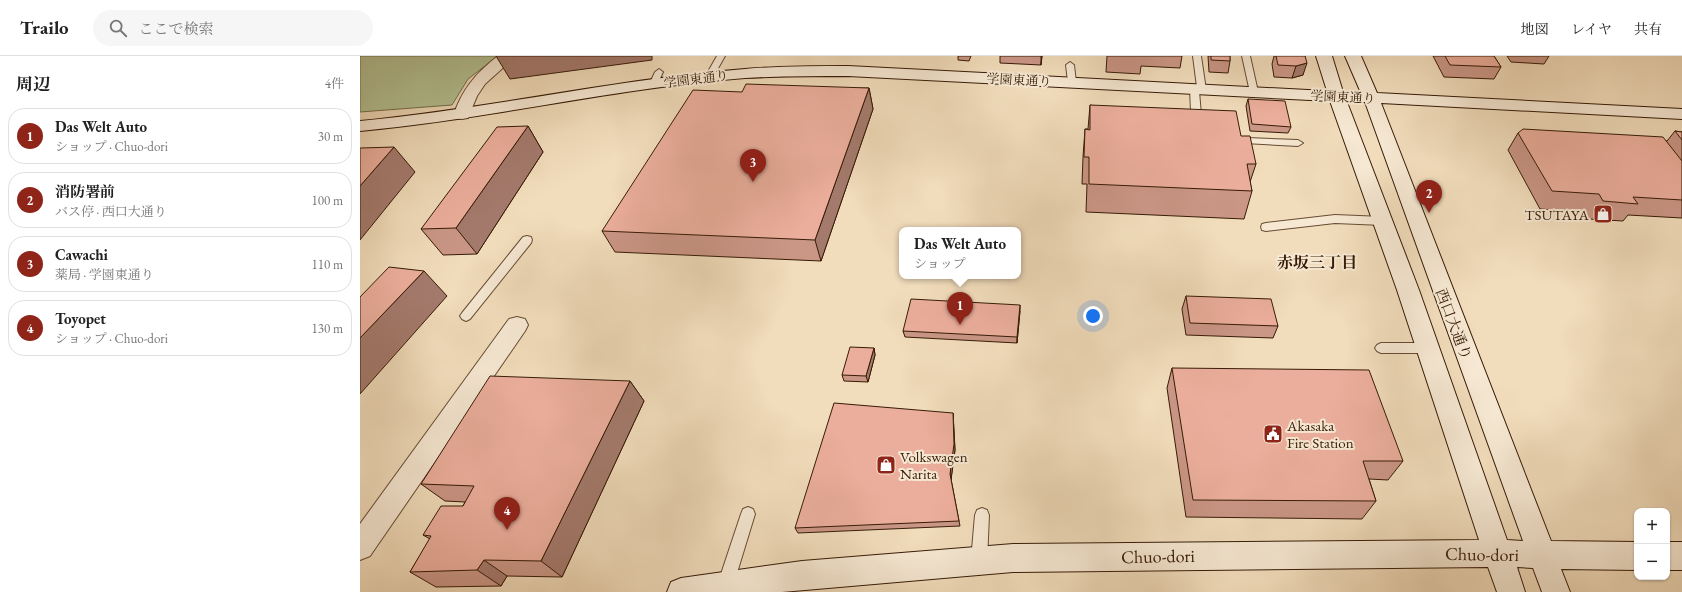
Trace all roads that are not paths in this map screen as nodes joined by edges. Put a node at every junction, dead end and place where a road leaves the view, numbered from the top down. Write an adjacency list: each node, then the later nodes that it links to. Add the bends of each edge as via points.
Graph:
1 (508, 56): 14 (street, via 485,73 477,83 463,107)
2 (721, 56): 8 (lane)
3 (1197, 56): 10 (lane)
4 (1246, 56): 11 (lane)
5 (1324, 56): 12 (street, 西口大通り)
6 (1353, 56): 13 (street, 西口大通り)
7 (1070, 65): 9 (lane)
8 (709, 77): 9 (street, 学園東通り, via 777,72 848,71); 14 (street, 学園東通り, via 656,78)
9 (1072, 82): 10 (street, 学園東通り)
10 (1198, 89): 11 (street, 学園東通り); 15 (lane, via 1196,115)
11 (1254, 92): 12 (street, 学園東通り)
12 (1337, 97): 13 (street, 学園東通り); 20 (street, 西口大通り)
13 (1371, 98): 16 (street, 学園東通り); 31 (street, 西口大通り)
14 (462, 114): 17 (street, 学園東通り)
15 (1182, 114)
16 (1682, 114)
17 (360, 126)
18 (1247, 141): 19 (lane)
19 (1298, 143)
20 (1383, 222): 21 (lane, via 1335,219); 26 (street, 西口大通り)
21 (1266, 227)
22 (527, 240): 23 (lane)
23 (466, 316)
24 (517, 325): 29 (street)
25 (1381, 348): 26 (lane)
26 (1428, 348): 30 (street, 西口大通り)
27 (748, 514): 36 (lane)
28 (982, 515): 35 (lane)
29 (360, 547)
30 (1498, 553): 31 (street, Chuo-dori); 35 (street, Chuo-dori, via 1021,558); 38 (street, 西口大通り)
31 (1542, 555): 32 (street, Chuo-dori); 39 (street, 西口大通り)
32 (1634, 556)
33 (1670, 556): 34 (street)
34 (1682, 556)
35 (980, 561): 36 (street, Chuo-dori, via 802,575)
36 (725, 586): 37 (street, Chuo-dori)
37 (681, 592)
38 (1511, 592)
39 (1556, 592)

